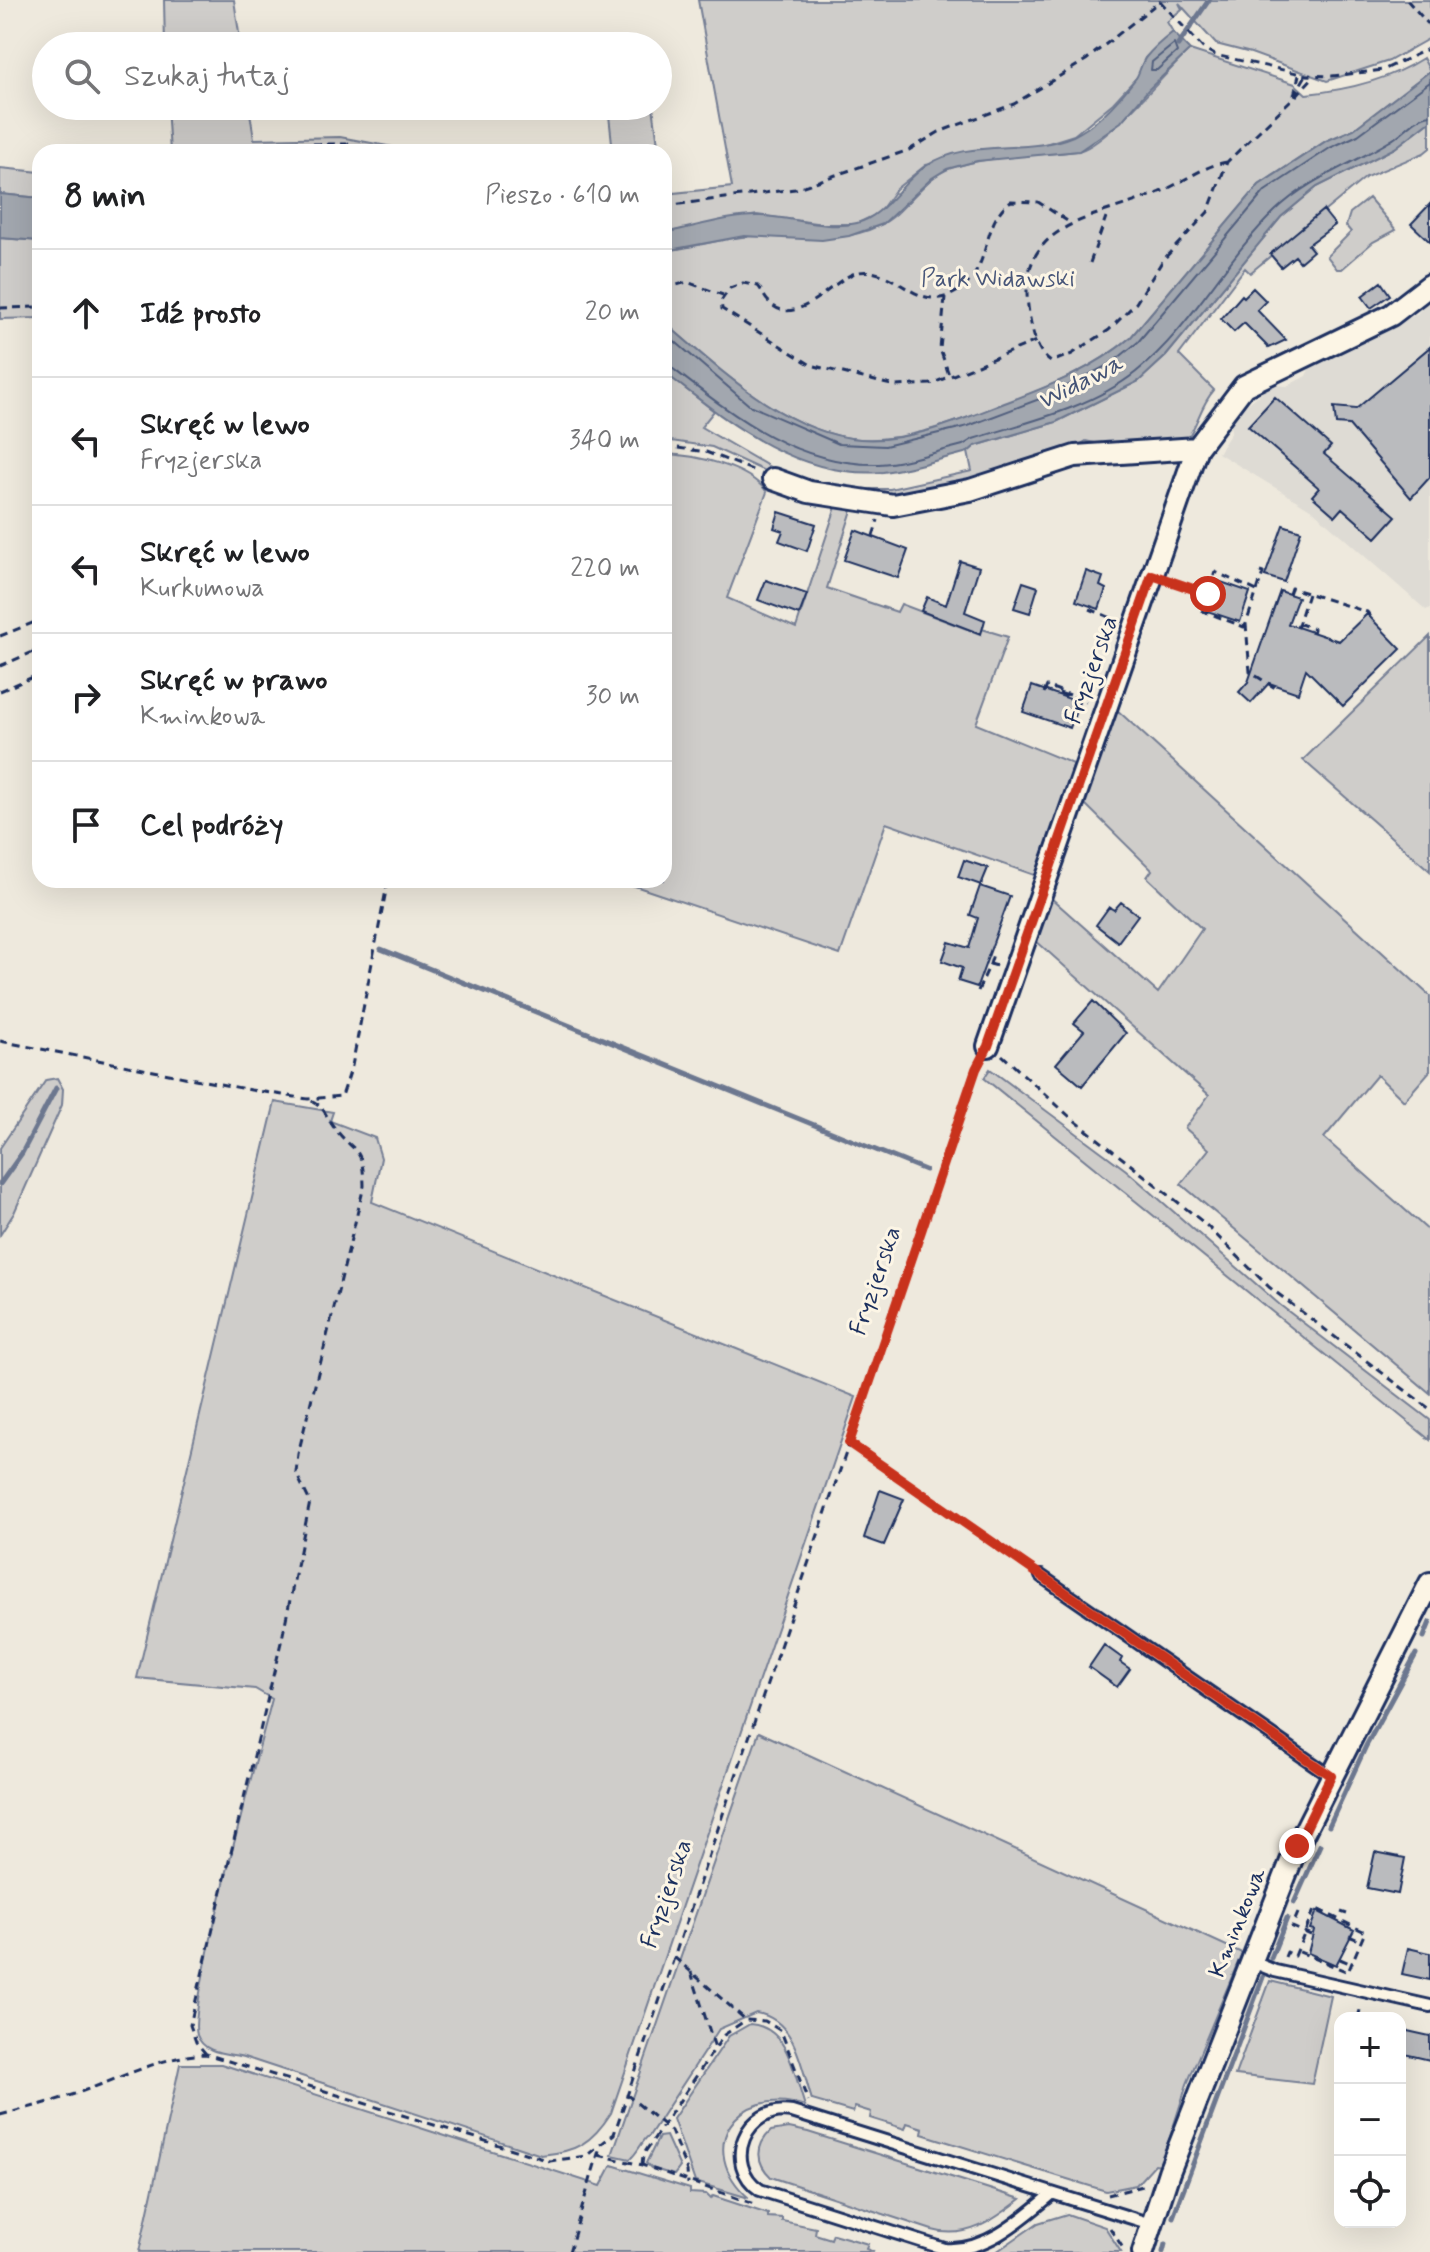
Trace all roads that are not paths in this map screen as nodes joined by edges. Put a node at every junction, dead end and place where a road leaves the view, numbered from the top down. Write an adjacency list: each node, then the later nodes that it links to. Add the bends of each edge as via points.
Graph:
1 (1430, 285): 2 (street, Fryzjerska, via 1391,315 1244,386)
2 (1197, 448): 3 (street, via 1075,456 970,490 893,505 809,492); 4 (street, Fryzjerska)
3 (773, 479)
4 (988, 1046)
5 (1041, 1576): 7 (lane)
6 (1430, 1583): 7 (street, Kminkowa)
7 (1331, 1776): 8 (street, Kminkowa)
8 (1250, 1961): 9 (lane); 11 (street, Kminkowa)
9 (1430, 2006)
10 (1052, 2194): 10 (lane, via 786,2111 751,2125 740,2149 744,2172 760,2190 945,2249 981,2243); 11 (lane)
11 (1151, 2224): 12 (street, Kminkowa)
12 (1143, 2252)

